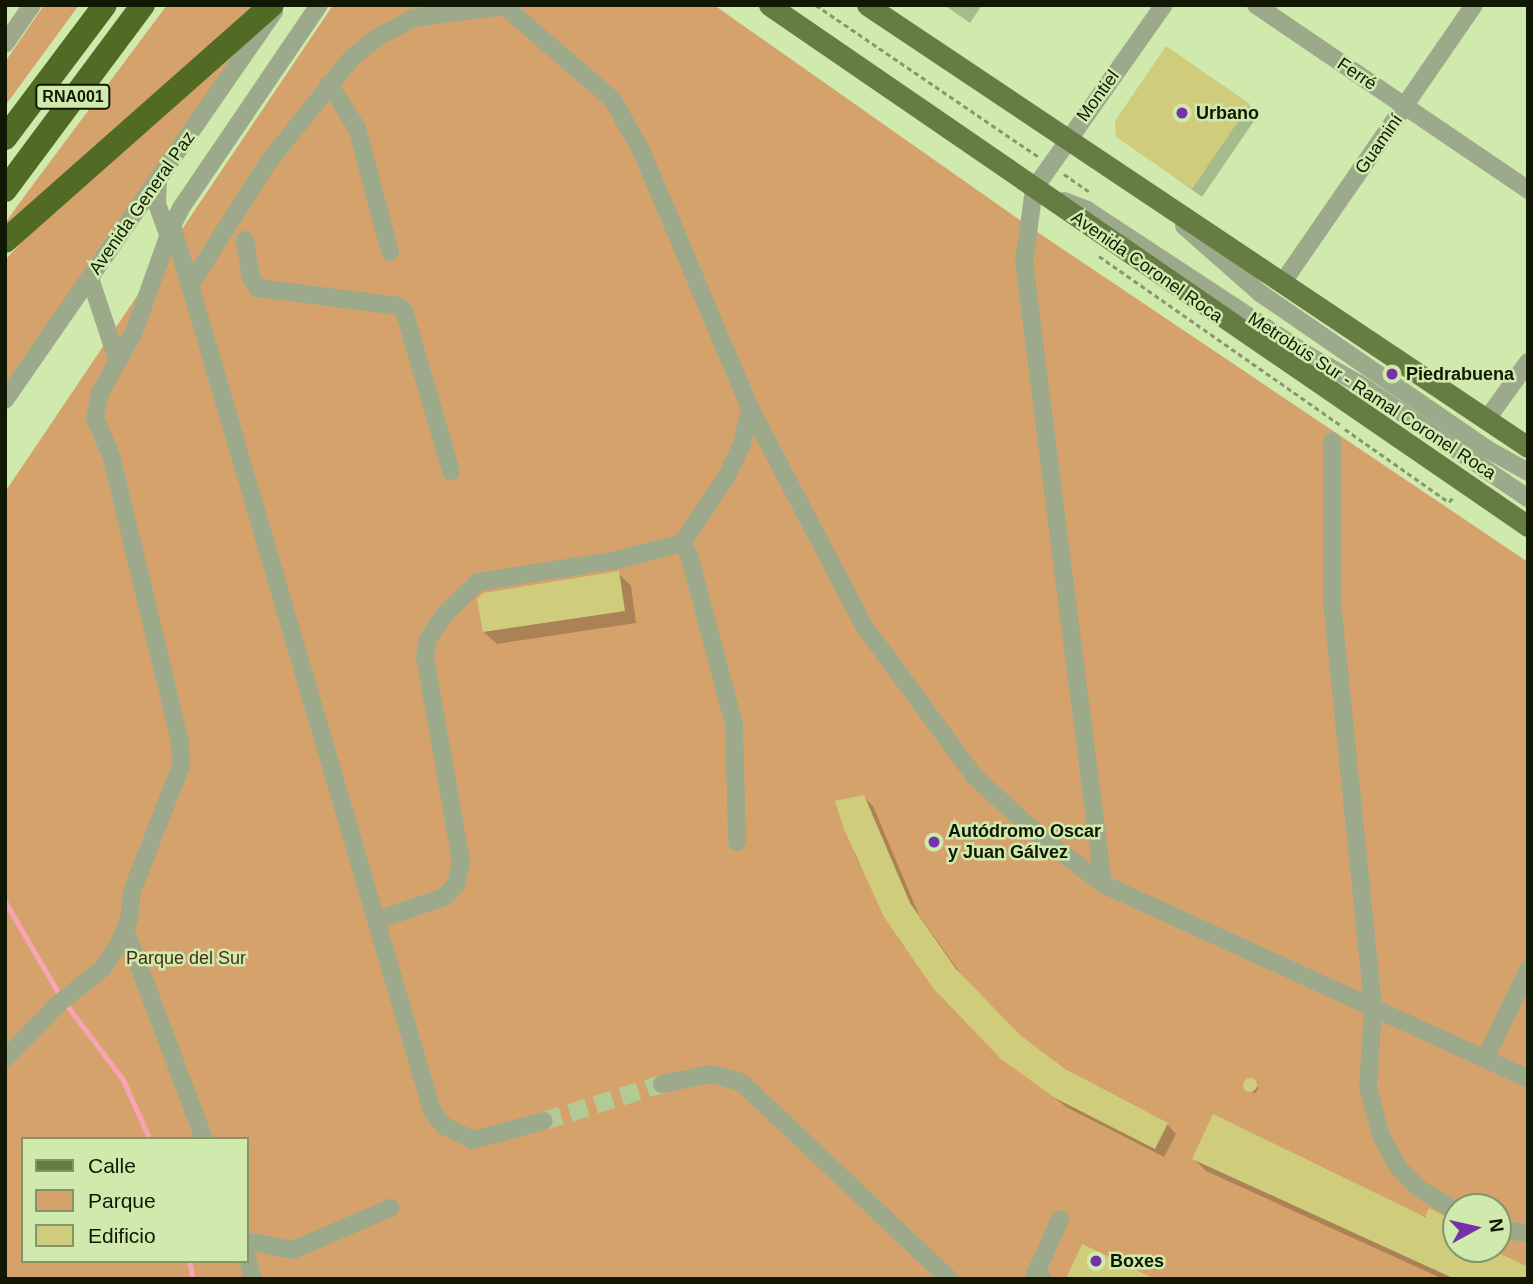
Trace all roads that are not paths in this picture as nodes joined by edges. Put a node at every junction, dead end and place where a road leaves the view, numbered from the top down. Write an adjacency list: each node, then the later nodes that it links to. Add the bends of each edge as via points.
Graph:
1 (32, 5): 13 (street)
2 (105, 5): 16 (highway, RNA001)
3 (143, 5): 20 (highway, RNA001)
4 (272, 5): 24 (highway)
5 (278, 5): 18 (street, Avenida General Paz)
6 (319, 5): 23 (street)
7 (769, 5): 19 (main road, Avenida Coronel Roca)
8 (867, 5): 17 (main road)
9 (1164, 5): 17 (street, Montiel)
10 (1256, 5): 15 (street, Ferré)
11 (1474, 5): 15 (street, Guaminí)
12 (503, 6): 14 (street, via 395,26 359,52); 33 (street, via 612,99 641,150)
13 (5, 44)
14 (329, 84): 26 (street, via 357,128); 29 (street, via 269,161)
15 (1405, 106): 21 (street, Ferré); 28 (street, Guaminí)
16 (5, 138)
17 (1067, 139): 19 (street, Montiel); 22 (main road)
18 (158, 181): 23 (street, via 157,204); 27 (street, Avenida General Paz)
19 (1034, 189): 39 (street, Metrobús Sur - Ramal Coronel Roca, via 1087,210); 40 (main road, Avenida Coronel Roca); 43 (street, via 1024,261)
20 (5, 190)
21 (1528, 190)
22 (1155, 200): 28 (main road); 38 (street, Metrobús Sur - Ramal Coronel Roca, via 1259,293 1487,449)
23 (170, 231): 29 (street); 30 (street, via 134,332)
24 (5, 240)
25 (245, 240): 37 (street, via 251,277 258,288 399,306 404,311)
26 (390, 252)
27 (90, 278): 30 (street); 32 (street, Avenida General Paz)
28 (1283, 282): 34 (main road)
29 (190, 285): 44 (street)
30 (117, 359): 45 (street, via 100,393 95,418 112,458 180,742 181,766 132,891)
31 (1528, 362): 34 (street)
32 (5, 400)
33 (750, 408): 41 (street, via 742,444 727,476); 43 (street, via 864,626 967,766 1041,836)
34 (1487, 419): 36 (main road)
35 (1332, 441): 47 (street, via 1332,602)
36 (1528, 447)
37 (451, 471)
38 (1528, 472)
39 (1528, 498)
40 (1528, 526)
41 (681, 543): 42 (street, via 689,555 734,724); 44 (street, via 617,560 478,582 445,614 428,639 425,657 461,862 456,885 444,897)
42 (737, 842)
43 (1103, 884): 47 (street)
44 (378, 920): 52 (street, via 432,1111 444,1126 473,1140)
45 (125, 929): 48 (street, via 103,968); 53 (street)
46 (1528, 970): 49 (street)
47 (1373, 1009): 49 (street); 54 (street, via 1368,1087 1381,1136 1398,1167 1418,1188)
48 (5, 1059)
49 (1485, 1059): 50 (street)
50 (1528, 1079)
51 (662, 1084): 60 (street, via 710,1074 741,1082)
52 (544, 1121)
53 (203, 1137)
54 (1442, 1203)
55 (390, 1208): 57 (street, via 293,1250)
56 (1060, 1219): 61 (street, via 1035,1275)
57 (248, 1241)
58 (248, 1261): 59 (street)
59 (253, 1279)
60 (949, 1279)
61 (1043, 1279)

